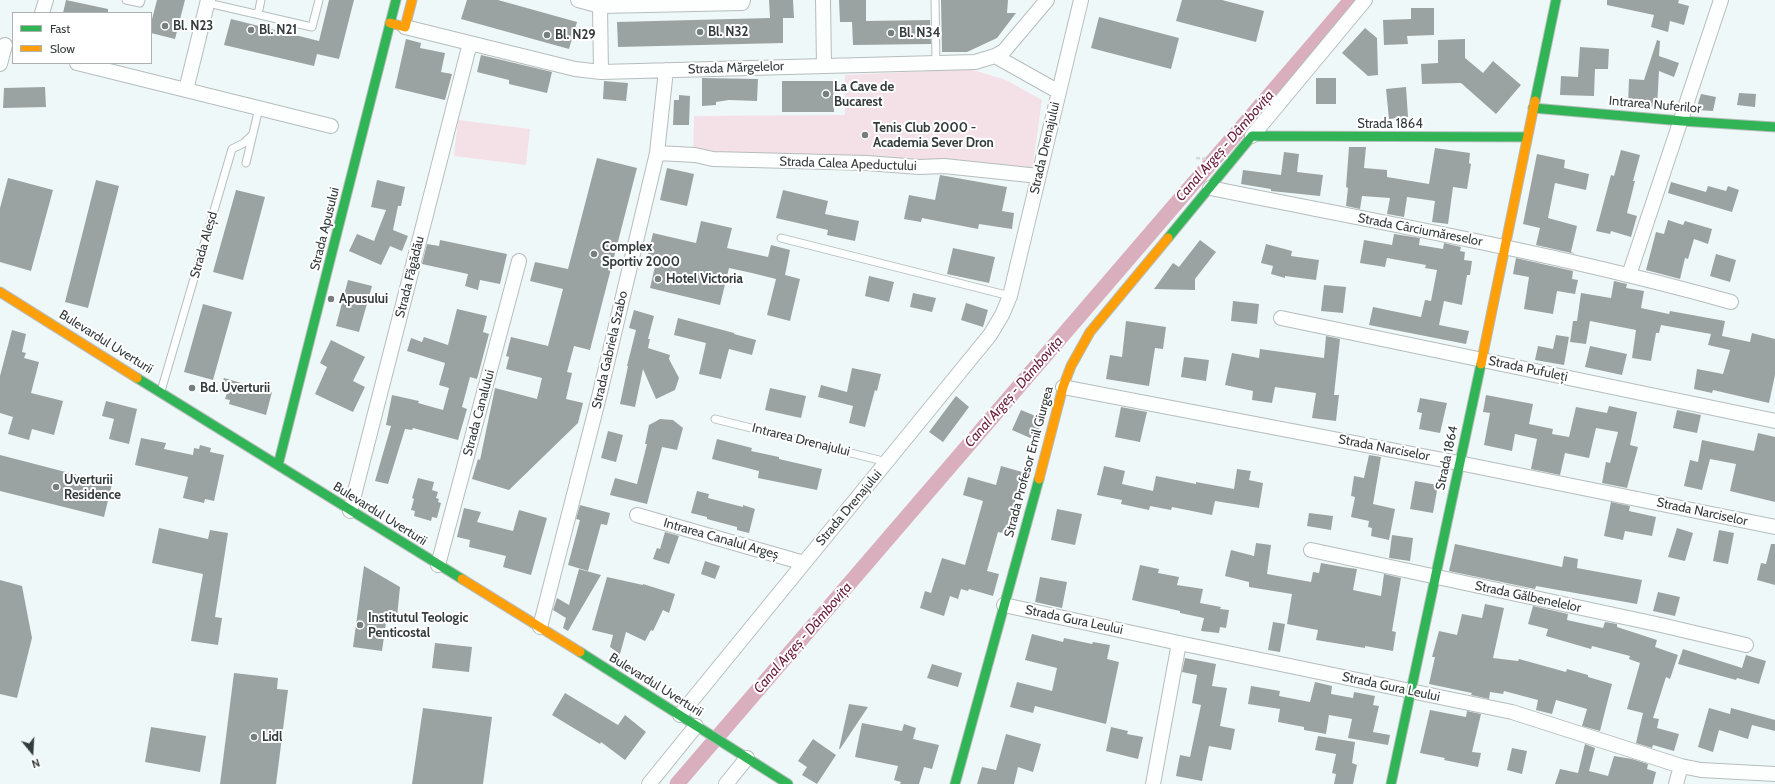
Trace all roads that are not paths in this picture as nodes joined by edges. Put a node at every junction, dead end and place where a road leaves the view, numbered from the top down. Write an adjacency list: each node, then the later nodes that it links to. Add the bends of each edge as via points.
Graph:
1 (46, 0): 19 (street)
2 (126, 0): 3 (lane, via 140,3)
3 (141, 0)
4 (261, 0): 20 (lane)
5 (319, 0): 20 (lane, via 312,27)
6 (396, 0): 21 (street, Strada Apusului)
7 (412, 0): 22 (street)
8 (578, 0): 18 (street)
9 (743, 0): 18 (street, via 742,3)
10 (823, 0): 29 (street)
11 (935, 0): 26 (lane)
12 (1047, 0): 25 (street, Strada Mărgelelor, via 1011,43)
13 (1081, 0): 33 (street, Strada Drenajului)
14 (1366, 0): 40 (street)
15 (1556, 0): 35 (street, Strada 1864)
16 (1721, 0): 36 (street)
17 (208, 1): 20 (lane); 32 (street)
18 (600, 6): 31 (street)
19 (42, 12)
20 (258, 14)
21 (390, 24): 22 (street); 61 (street, Strada Apusului)
22 (405, 27): 23 (street, Strada Mărgelelor)
23 (470, 43): 31 (street, Strada Mărgelelor, via 575,69); 62 (street, Strada Făgădău)
24 (6, 45): 27 (street)
25 (995, 56): 26 (street, Strada Mărgelelor, via 975,62); 33 (street)
26 (936, 63): 29 (street, Strada Mărgelelor)
27 (0, 64)
28 (81, 64): 32 (street)
29 (824, 66): 30 (street, Strada Mărgelelor)
30 (666, 70): 31 (street, Strada Mărgelelor); 42 (street, Strada Gabriela Szabo)
31 (601, 72)
32 (186, 90): 34 (street)
33 (1059, 92): 44 (street, Strada Drenajului)
34 (258, 108): 37 (street); 39 (lane)
35 (1534, 108): 36 (street, Intrarea Nuferilor); 41 (street, Strada 1864)
36 (1682, 121): 38 (street, Intrarea Nuferilor); 49 (street)
37 (331, 126)
38 (1775, 127)
39 (253, 134): 43 (lane); 56 (lane, Strada Aleșd, via 244,143 232,149)
40 (1252, 136): 41 (street, Strada 1864); 45 (street, Strada Profesor Emil Giurgea)
41 (1527, 137): 47 (street, Strada 1864)
42 (657, 153): 44 (street, Strada Calea Apeductului, via 695,155 713,159 867,163 920,168 944,166); 70 (street, Strada Gabriela Szabo, via 599,397)
43 (246, 163)
44 (1039, 176): 51 (street, Strada Drenajului)
45 (1210, 188): 47 (street, Strada Cârciumăreselor); 55 (street, Strada Profesor Emil Giurgea, via 1090,332 1071,366)
46 (781, 238): 51 (lane)
47 (1504, 247): 49 (street, Strada Cârciumăreselor); 54 (street, Strada 1864)
48 (520, 261): 67 (street, Strada Canalului)
49 (1629, 274): 52 (street, Strada Cârciumăreselor)
50 (0, 292): 56 (street, Bulevardul Uverturii)
51 (1010, 296): 59 (street, Strada Drenajului, via 990,335)
52 (1731, 302)
53 (1281, 318): 54 (street, Strada Pufuleți)
54 (1482, 360): 58 (street, Strada Pufuleți); 60 (street, Strada 1864)
55 (1063, 387): 60 (street, Strada Narciselor); 69 (street, Strada Profesor Emil Giurgea)
56 (160, 391): 61 (street, Bulevardul Uverturii)
57 (715, 419): 59 (lane, Intrarea Drenajului)
58 (1775, 421)
59 (888, 462): 66 (street, Strada Drenajului)
60 (1459, 463): 64 (street, Strada Narciselor); 68 (street, Strada 1864)
61 (278, 465): 62 (street, Bulevardul Uverturii)
62 (350, 511): 67 (street, Bulevardul Uverturii)
63 (638, 515): 66 (street, Intrarea Canalul Argeș)
64 (1775, 528)
65 (1311, 550): 68 (street, Strada Gălbenelelor)
66 (804, 562): 74 (street, Strada Drenajului)
67 (438, 565): 70 (street, Bulevardul Uverturii)
68 (1435, 577): 72 (street, Strada Gălbenelelor); 73 (street, Strada 1864)
69 (1004, 605): 71 (street, Strada Gura Leului); 82 (street, Strada Profesor Emil Giurgea)
70 (540, 627): 74 (street, Bulevardul Uverturii)
71 (1179, 643): 73 (street, Strada Gura Leului); 83 (street)
72 (1746, 645)
73 (1411, 692): 77 (street, Strada Gura Leului, via 1512,712); 84 (street, Strada 1864)
74 (680, 715): 75 (street, Bulevardul Uverturii)
75 (696, 726): 76 (street, Bulevardul Uverturii); 79 (street)
76 (747, 758): 80 (street); 81 (street, Bulevardul Uverturii)
77 (1681, 766): 78 (street, Strada Gura Leului, via 1701,770); 85 (street)
78 (1775, 774)
79 (649, 784)
80 (726, 784)
81 (788, 784)
82 (955, 784)
83 (1153, 784)
84 (1391, 784)
85 (1676, 784)

